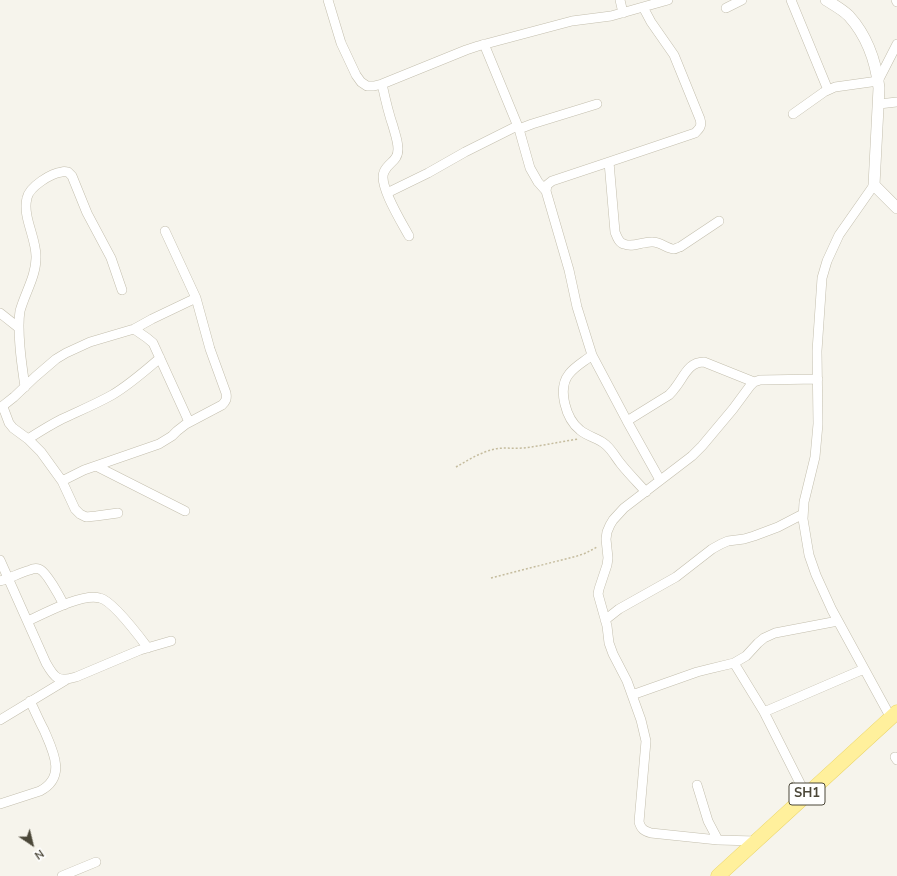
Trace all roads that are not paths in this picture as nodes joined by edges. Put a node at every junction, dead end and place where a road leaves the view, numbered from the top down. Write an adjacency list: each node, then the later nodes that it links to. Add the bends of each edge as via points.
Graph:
1 (328, 0): 13 (street, via 341,43 356,75 367,86)
2 (620, 0): 9 (street)
3 (668, 0): 7 (street)
4 (742, 0): 8 (street)
5 (791, 0): 14 (street)
6 (826, 0): 12 (street, via 849,16 864,38 874,61)
7 (643, 7): 9 (street); 20 (street, via 674,55 702,124 695,132)
8 (726, 8)
9 (623, 13): 10 (street, via 572,21)
10 (484, 44): 13 (street); 19 (street)
11 (897, 44): 12 (street)
12 (878, 81): 14 (street); 17 (street)
13 (382, 84): 23 (street, via 398,151 397,157 382,175)
14 (828, 90): 18 (street)
15 (897, 102): 17 (street)
16 (597, 104): 19 (street)
17 (879, 104): 21 (street)
18 (793, 114)
19 (518, 127): 22 (street, via 530,168); 23 (street)
20 (609, 162): 22 (street, via 552,181 547,185); 25 (street, via 615,232 621,243 633,245 652,242 674,249)
21 (874, 185): 24 (street); 35 (street, via 840,235 824,268 817,351)
22 (546, 191): 33 (street)
23 (387, 193): 27 (street)
24 (897, 208)
25 (719, 221)
26 (166, 231): 29 (street)
27 (409, 236)
28 (122, 290): 31 (street, via 111,258 72,176 68,172 55,174 41,181 27,196 26,213 36,258 20,312)
29 (196, 298): 32 (street); 40 (street, via 227,397 222,405)
30 (0, 313): 31 (street)
31 (19, 328): 37 (street)
32 (134, 329): 34 (street, via 153,343); 37 (street, via 90,342 66,353)
33 (592, 354): 39 (street); 45 (street, via 568,375 563,398 566,409 578,429 606,444)
34 (160, 358): 40 (street); 41 (street, via 112,395)
35 (818, 379): 36 (street); 48 (street, via 815,453)
36 (754, 382): 39 (street, via 699,362 687,371 668,395); 43 (street, via 702,446)
37 (25, 387): 38 (street)
38 (1, 407): 41 (street, via 13,428)
39 (627, 421): 43 (street)
40 (189, 422): 42 (street, via 159,444)
41 (28, 439): 44 (street)
42 (96, 466): 44 (street); 46 (street)
43 (660, 480): 45 (street)
44 (62, 482): 47 (street, via 80,514 86,517)
45 (646, 492): 52 (street, via 613,520 607,532 607,565 598,594)
46 (185, 511)
47 (118, 513)
48 (803, 514): 52 (street, via 754,536 728,540 676,577 619,609); 54 (street, via 812,564)
49 (0, 560): 50 (street)
50 (4, 580): 51 (street, via 38,568 47,576); 53 (street)
51 (64, 605): 53 (street); 56 (street, via 81,598 101,598 109,603)
52 (606, 620): 60 (street, via 612,654)
53 (28, 621): 59 (street, via 50,671 60,680)
54 (838, 621): 57 (street, via 775,633 764,638 746,656); 58 (street)
55 (171, 642): 56 (street)
56 (148, 648): 59 (street)
57 (734, 663): 60 (street, via 703,670); 62 (street)
58 (864, 669): 62 (street); 63 (street)
59 (66, 680): 61 (street)
60 (632, 694): 68 (street, via 646,740 639,822 641,828 651,833)
61 (30, 701): 64 (street); 67 (street, via 54,752 54,774 46,788)
62 (764, 712): 66 (street)
63 (894, 715): 66 (main road, SH1)
64 (0, 720)
65 (697, 785): 68 (street, via 708,821)
66 (806, 795): 69 (main road, SH1)
67 (0, 804)
68 (718, 840): 69 (street)
69 (756, 842): 72 (main road, SH1)
70 (96, 862): 71 (street)
71 (62, 876)
72 (718, 876)

